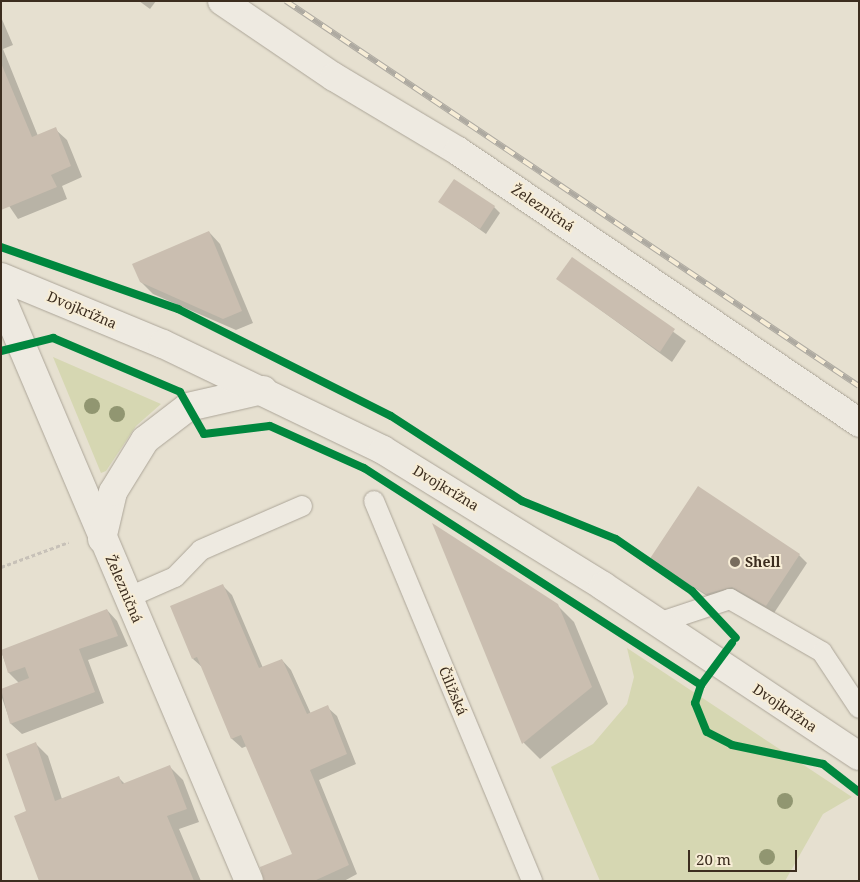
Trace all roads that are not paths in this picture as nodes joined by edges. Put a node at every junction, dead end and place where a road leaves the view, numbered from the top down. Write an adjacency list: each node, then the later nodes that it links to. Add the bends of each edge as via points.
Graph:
1 (222, 1): 5 (street, Železničná, via 334,77 458,151)
2 (1, 276): 4 (street, Dvojkrížna)
3 (1, 297): 8 (street, Železničná)
4 (263, 390): 8 (street, via 188,407 145,440 113,492); 10 (street, Dvojkrížna, via 430,478)
5 (859, 423)
6 (374, 501): 14 (lane, Čiližská)
7 (302, 506): 9 (lane, via 201,550 175,577)
8 (90, 539): 9 (street, Železničná)
9 (127, 598): 13 (street, Železničná)
10 (658, 623): 11 (lane, via 730,599 822,652); 12 (street, Dvojkrížna)
11 (859, 708)
12 (859, 756)
13 (249, 881)
14 (532, 881)

